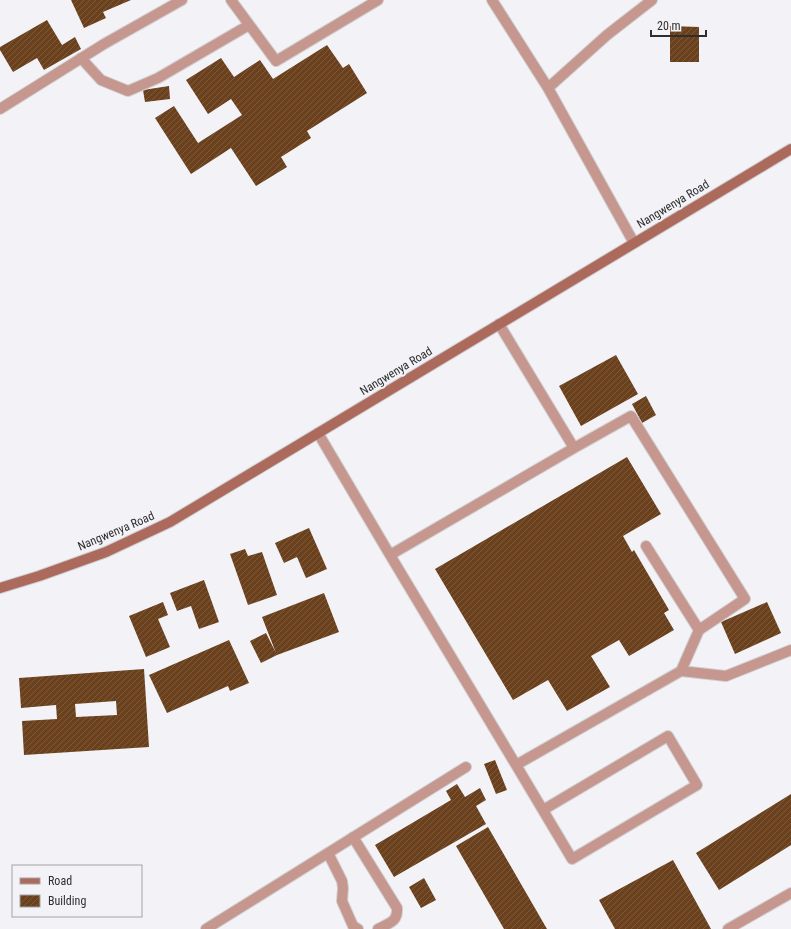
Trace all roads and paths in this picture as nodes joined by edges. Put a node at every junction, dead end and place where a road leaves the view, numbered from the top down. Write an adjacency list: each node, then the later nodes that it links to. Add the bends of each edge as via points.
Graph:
1 (182, 0): 7 (lane)
2 (231, 0): 6 (lane)
3 (378, 0): 6 (lane, via 276,61)
4 (492, 0): 8 (lane)
5 (652, 0): 8 (lane, via 607,35)
6 (249, 24): 7 (lane, via 158,78 128,91 101,80)
7 (81, 58): 9 (lane)
8 (548, 88): 11 (lane)
9 (0, 109)
10 (791, 149): 11 (main road, Nangwenya Road)
11 (634, 243): 12 (main road, Nangwenya Road)
12 (499, 324): 13 (main road, Nangwenya Road); 14 (lane)
13 (318, 433): 16 (lane); 17 (main road, Nangwenya Road, via 170,522 106,552)
14 (574, 448): 16 (lane); 18 (lane, via 631,416 745,600)
15 (646, 546): 18 (lane)
16 (390, 555): 21 (lane)
17 (0, 588)
18 (699, 630): 20 (lane)
19 (791, 650): 20 (lane, via 726,676)
20 (680, 671): 21 (lane)
21 (516, 765): 23 (lane)
22 (466, 767): 24 (lane)
23 (543, 810): 23 (lane, via 572,859 697,785 668,736)
24 (353, 837): 25 (lane); 29 (lane, via 397,908 398,915 394,920)
25 (328, 853): 27 (lane); 28 (lane, via 342,881 342,901 353,926)
26 (791, 893): 30 (lane)
27 (206, 929)
28 (358, 929)
29 (378, 929)
30 (728, 929)

